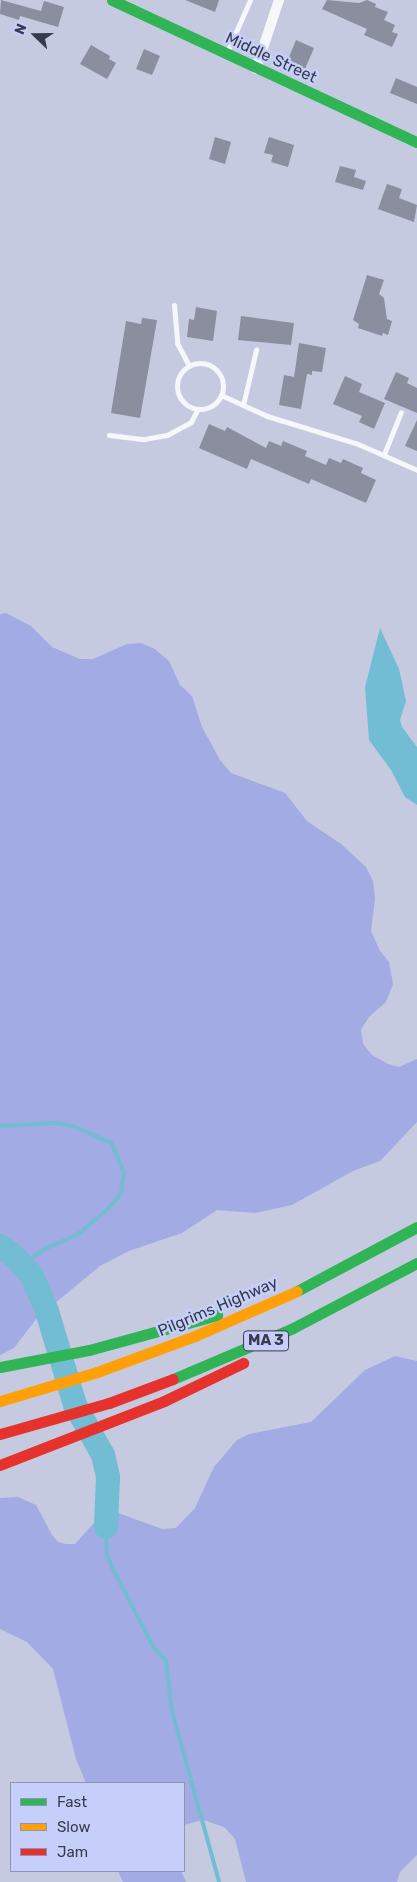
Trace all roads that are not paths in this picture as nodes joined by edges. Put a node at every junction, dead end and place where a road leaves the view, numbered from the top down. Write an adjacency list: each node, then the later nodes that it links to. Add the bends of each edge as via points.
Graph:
1 (112, 0): 4 (main road, Middle Street)
2 (250, 0): 4 (lane)
3 (279, 0): 5 (street)
4 (226, 55): 5 (main road, Middle Street)
5 (256, 69): 6 (main road, Middle Street)
6 (417, 142)
7 (174, 305): 9 (lane, via 177,343)
8 (256, 350): 11 (lane)
9 (189, 366): 10 (lane, via 202,362 217,369 223,381); 12 (lane, via 180,376 178,392 184,404)
10 (221, 395): 11 (lane); 12 (lane, via 212,406)
11 (243, 406): 15 (lane)
12 (197, 410): 14 (lane, via 191,422 167,435 144,439)
13 (400, 412): 15 (lane)
14 (109, 435)
15 (384, 454): 16 (lane)
16 (417, 470)
17 (417, 1226): 19 (main road, MA 3)
18 (417, 1263): 20 (main road, MA 3)
19 (349, 1264): 21 (main road, via 213,1317 89,1350); 22 (main road, Pilgrims Highway / MA 3, via 242,1316 97,1372)
20 (379, 1284): 23 (main road, MA 3, via 250,1348 109,1403); 24 (main road, via 238,1365 115,1421)
21 (0, 1367)
22 (0, 1401)
23 (0, 1434)
24 (0, 1466)

